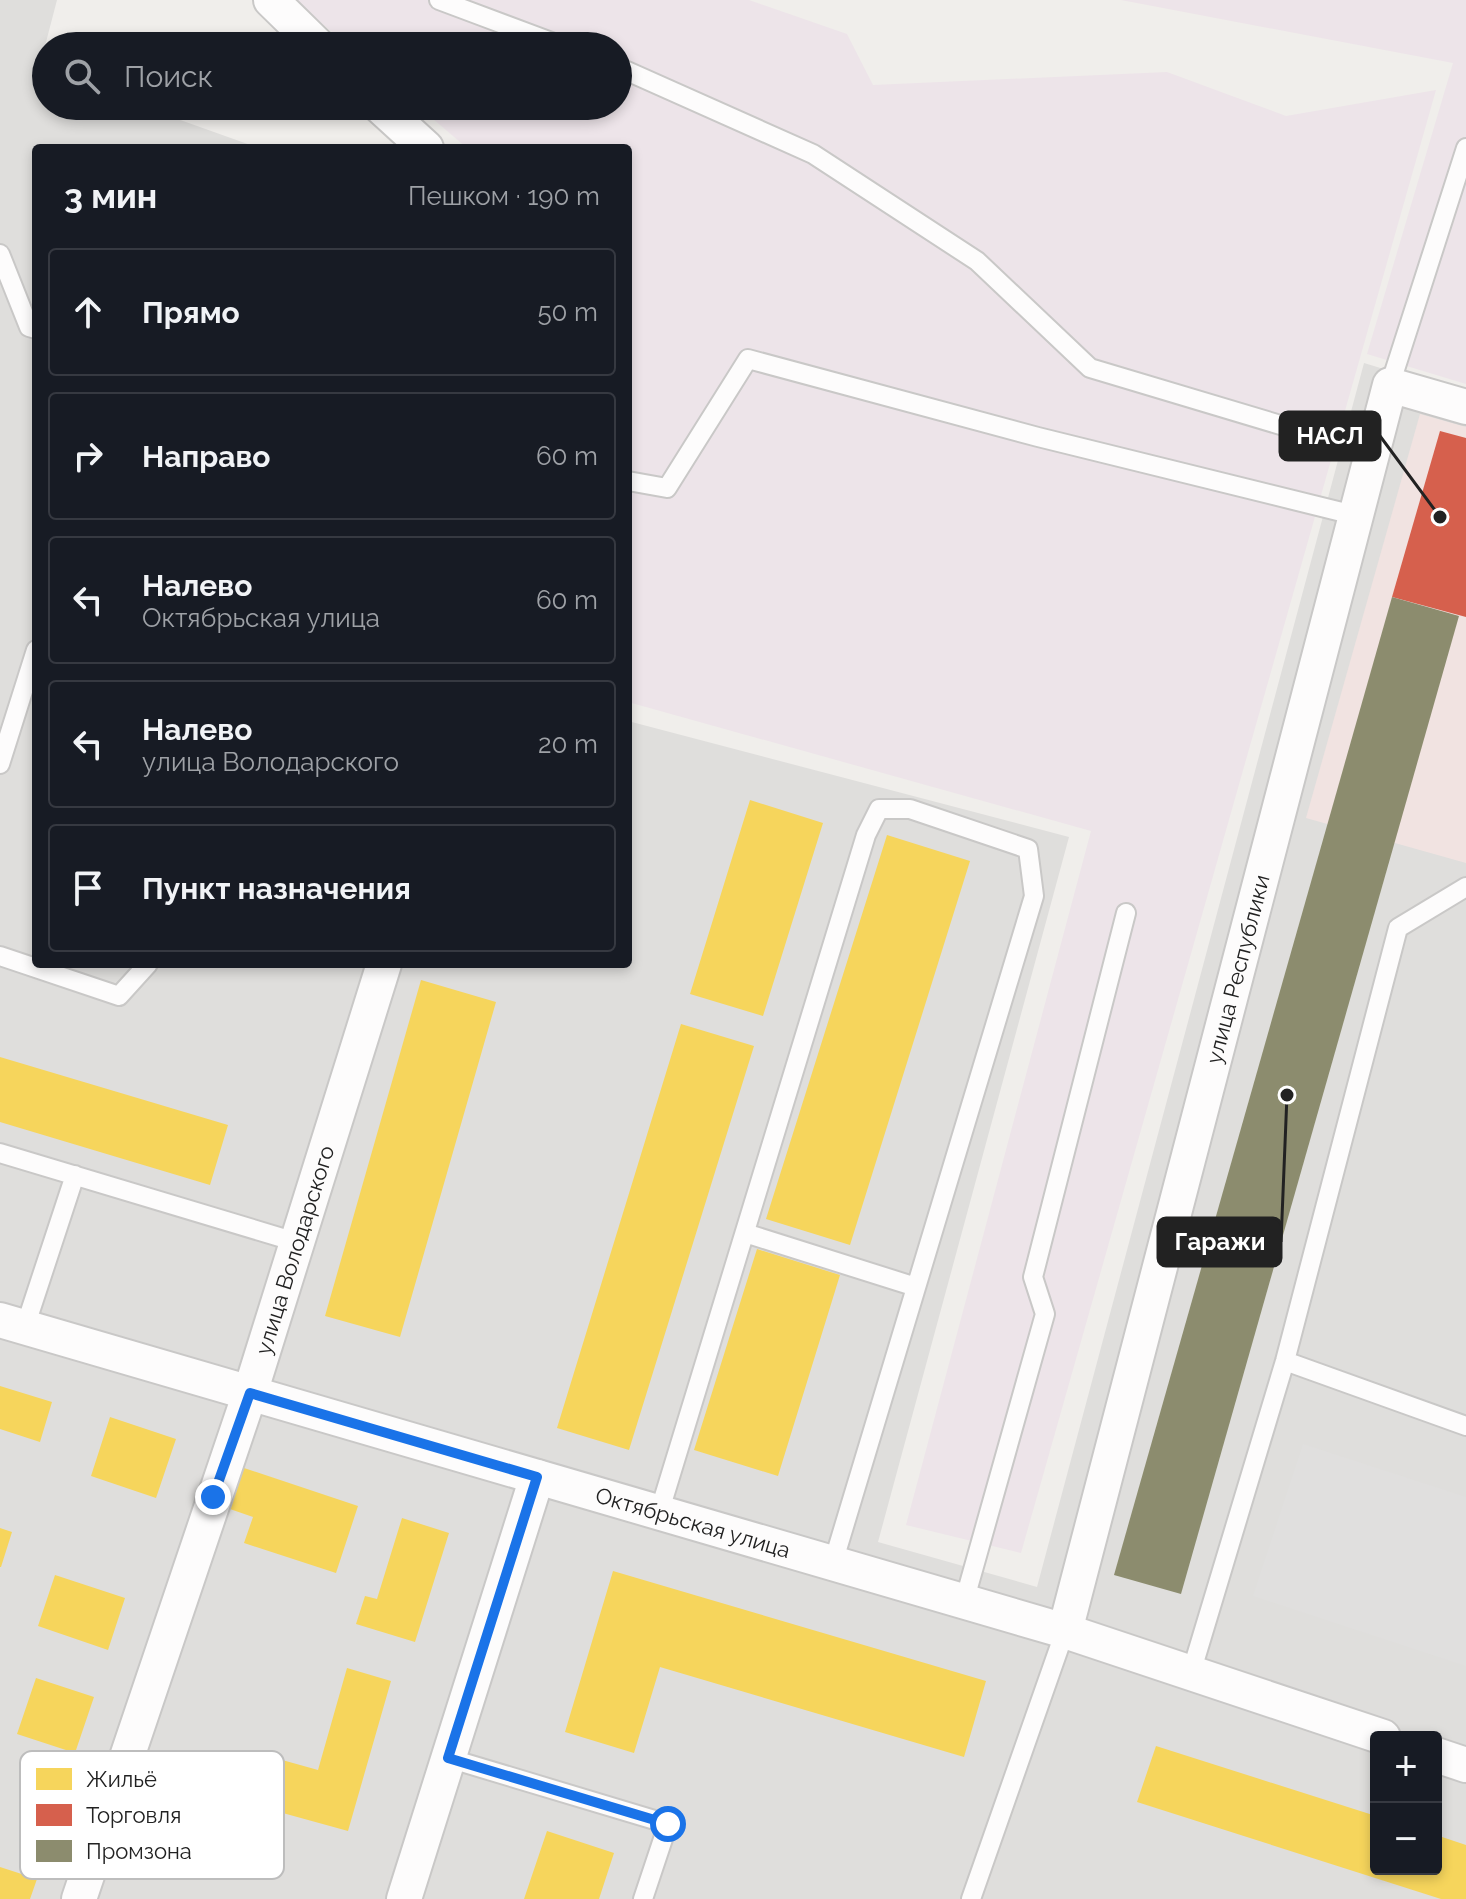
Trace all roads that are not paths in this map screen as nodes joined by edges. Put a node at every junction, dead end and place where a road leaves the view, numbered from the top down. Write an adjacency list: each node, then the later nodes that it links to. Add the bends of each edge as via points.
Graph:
1 (271, 0): 3 (street)
2 (439, 0): 4 (lane)
3 (304, 32)
4 (525, 32)
5 (632, 73): 13 (lane, via 813,154 977,261 1090,368)
6 (395, 120): 7 (street)
7 (422, 144)
8 (1466, 148): 11 (lane)
9 (0, 254): 10 (lane)
10 (32, 328)
11 (1390, 385): 12 (street); 13 (street, улица Республики)
12 (1466, 407)
13 (1374, 453): 15 (street, улица Республики)
14 (632, 482): 15 (lane, via 667,488 748,359)
15 (1358, 516): 38 (street, улица Республики)
16 (32, 663): 17 (lane)
17 (0, 764)
18 (1466, 887): 31 (lane, via 1398,928)
19 (1126, 913): 37 (lane, via 1033,1277 1045,1314)
20 (0, 956): 21 (lane)
21 (32, 967)
22 (36, 968): 23 (lane, via 119,996)
23 (144, 968)
24 (383, 968): 28 (street, улица Володарского)
25 (0, 1153): 26 (lane)
26 (75, 1175): 28 (lane); 30 (lane)
27 (745, 1233): 29 (lane); 29 (lane, via 866,835 879,809 910,809 1028,849 1034,896); 35 (lane)
28 (296, 1242): 32 (street, улица Володарского)
29 (916, 1287): 36 (lane)
30 (13, 1323): 32 (street, Октябрьская улица)
31 (1285, 1361): 33 (lane); 39 (lane)
32 (250, 1393): 34 (street, Октябрьская улица); 41 (street, улица Володарского)
33 (1466, 1426)
34 (537, 1477): 35 (street, Октябрьская улица); 43 (street)
35 (659, 1513): 36 (street, Октябрьская улица)
36 (833, 1563): 37 (street, Октябрьская улица)
37 (964, 1602): 38 (street, Октябрьская улица)
38 (1065, 1631): 39 (street, Октябрьская улица); 49 (lane)
39 (1191, 1673): 40 (street, Октябрьская улица)
40 (1370, 1733)
41 (129, 1751)
42 (1442, 1757): 44 (street)
43 (448, 1758): 47 (street); 48 (lane, via 668,1824)
44 (1466, 1765)
45 (86, 1879): 46 (street, улица Володарского)
46 (79, 1899)
47 (404, 1899)
48 (643, 1899)
49 (971, 1899)

